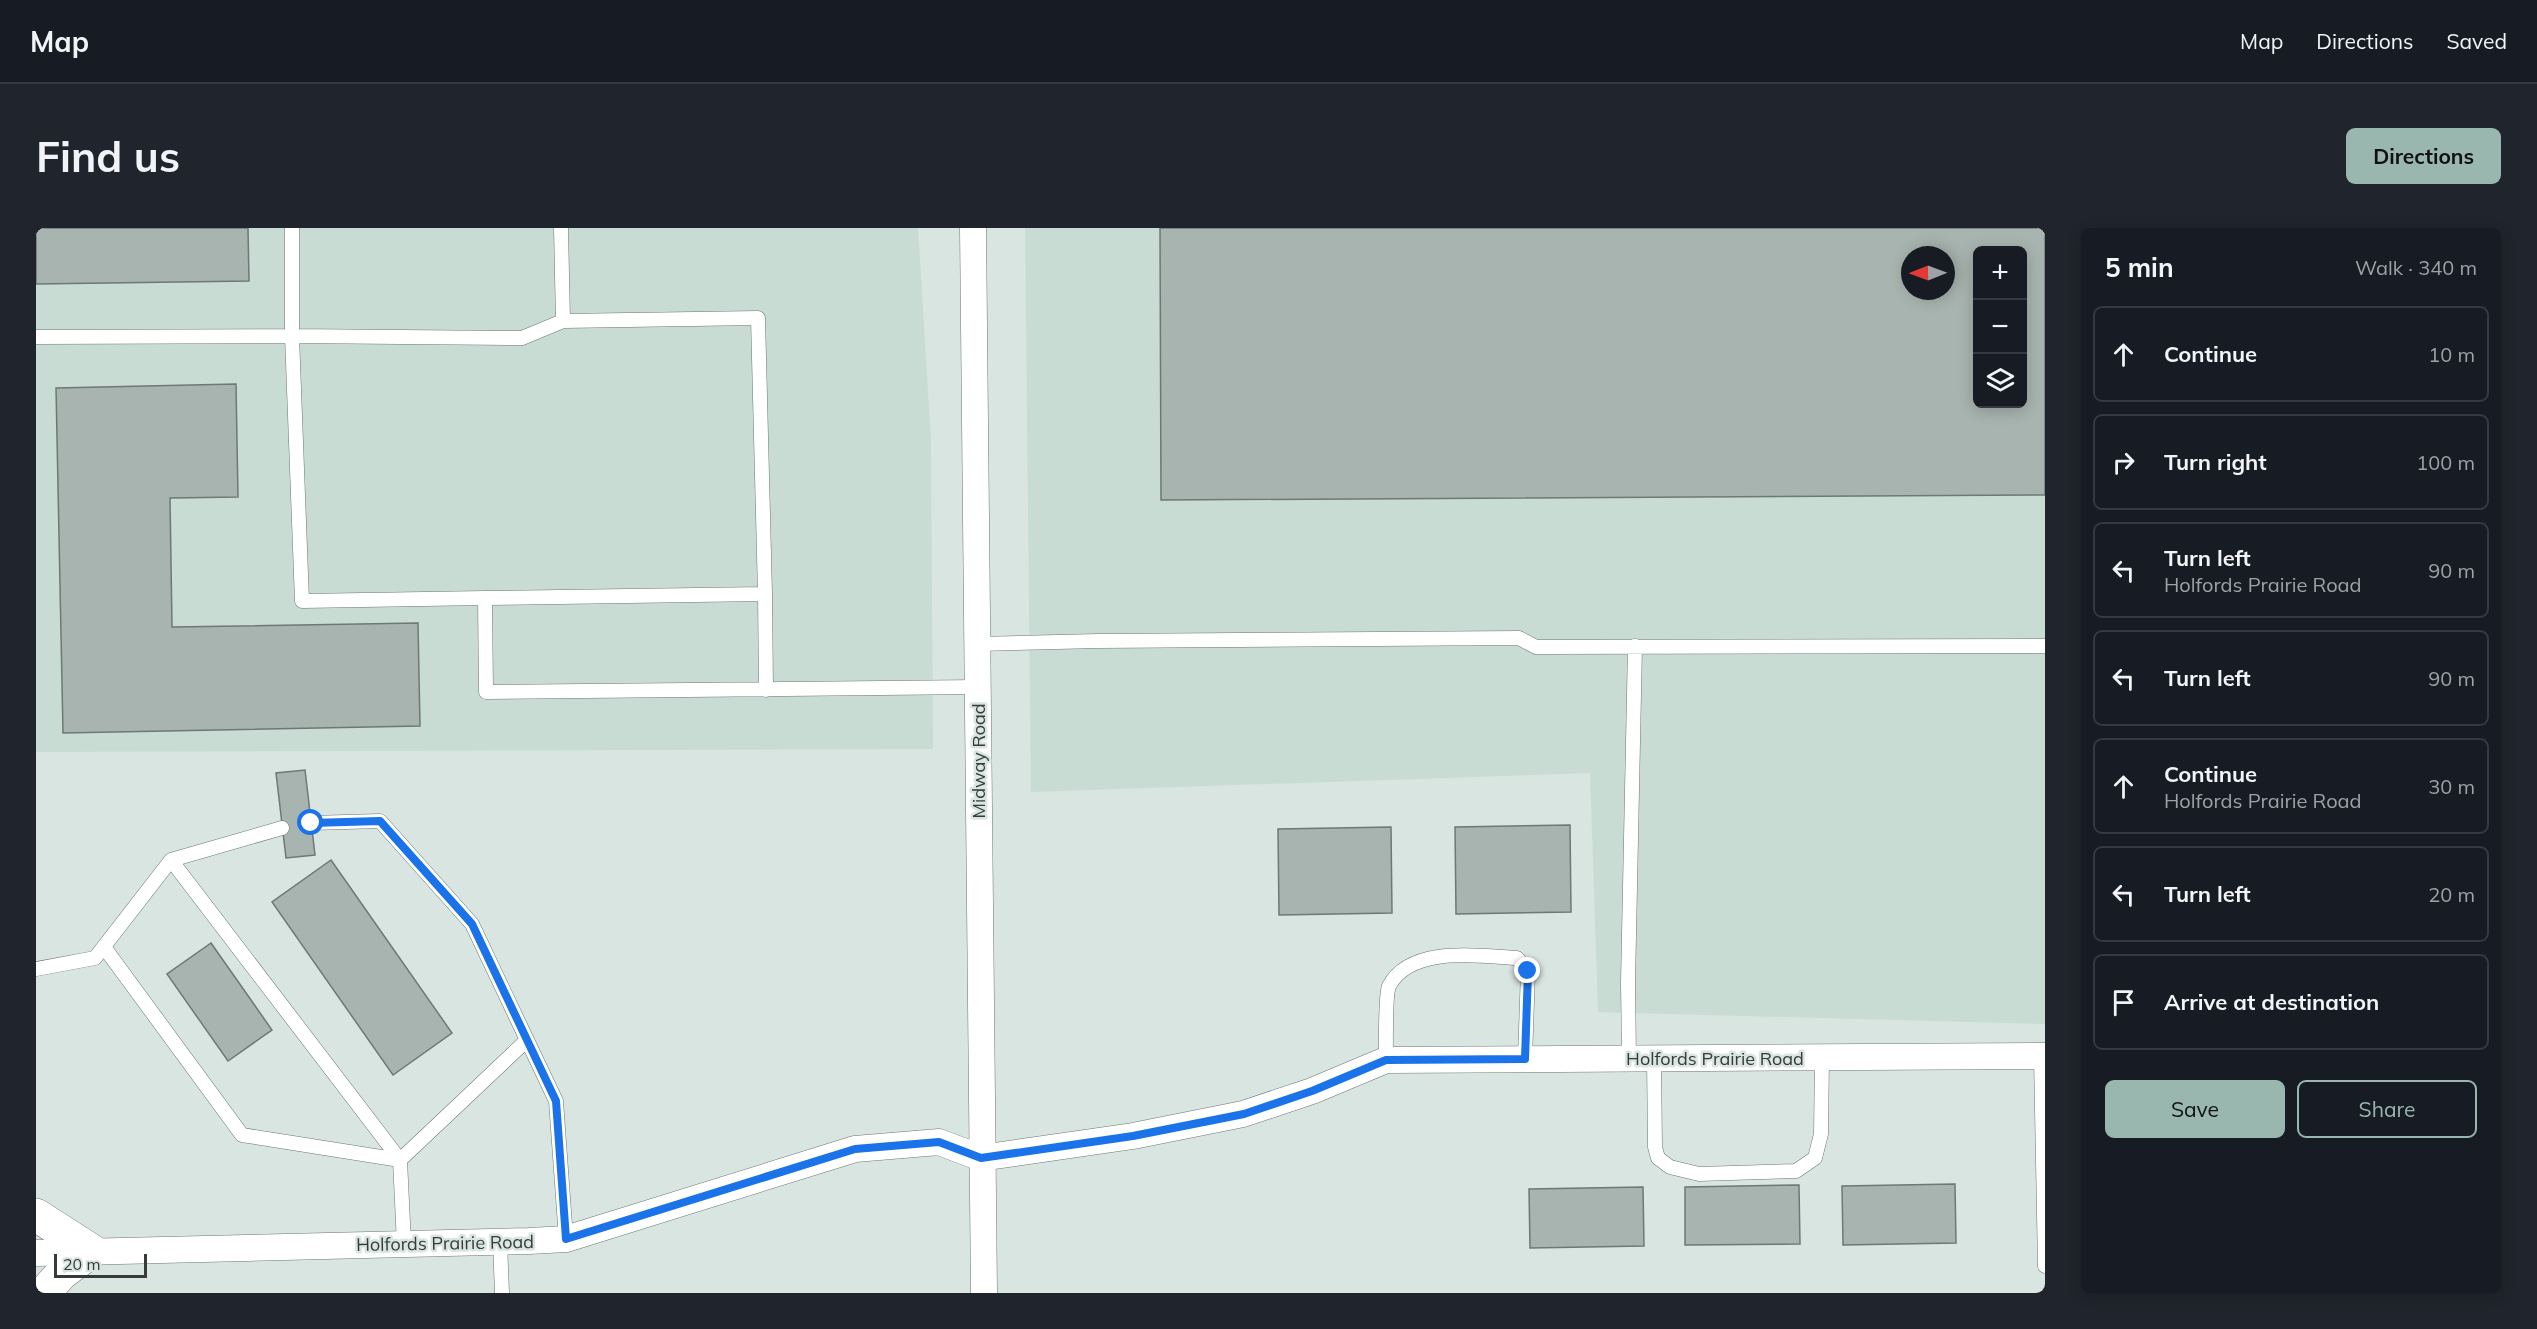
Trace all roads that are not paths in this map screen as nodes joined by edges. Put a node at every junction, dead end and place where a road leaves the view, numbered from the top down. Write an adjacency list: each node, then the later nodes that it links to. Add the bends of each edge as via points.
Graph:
1 (292, 228): 5 (lane)
2 (561, 228): 4 (lane)
3 (973, 228): 9 (street, Midway Road)
4 (563, 321): 5 (lane, via 522,338); 7 (lane, via 758,318)
5 (292, 336): 6 (lane); 8 (lane, via 302,601)
6 (36, 337)
7 (765, 594): 8 (lane); 13 (lane)
8 (484, 598): 13 (lane, via 486,692)
9 (977, 645): 10 (lane, via 1519,638 1536,647); 12 (street, Midway Road)
10 (1635, 646): 11 (lane); 21 (lane)
11 (2045, 646)
12 (977, 687): 13 (lane); 26 (street, Midway Road)
13 (766, 690)
14 (311, 823): 19 (lane, via 380,821 472,924)
15 (282, 828): 16 (lane)
16 (171, 860): 17 (lane); 27 (lane)
17 (104, 947): 18 (lane, via 95,958); 27 (lane, via 242,1135)
18 (36, 969)
19 (527, 1040): 27 (lane); 30 (lane, via 556,1101)
20 (2043, 1056): 24 (street, Holfords Prairie Road); 28 (lane)
21 (1629, 1057): 22 (street, Holfords Prairie Road); 23 (street, Holfords Prairie Road)
22 (1525, 1059): 25 (street, Holfords Prairie Road); 25 (lane, via 1528,971 1517,958 1440,955 1404,969 1389,988)
23 (1654, 1059): 24 (street, Holfords Prairie Road); 24 (lane, via 1658,1158 1670,1167 1699,1174 1796,1171 1815,1158 1821,1134)
24 (1822, 1059)
25 (1386, 1060): 26 (street, via 1244,1114 1133,1136)
26 (981, 1158): 30 (street, Holfords Prairie Road, via 939,1142 855,1149); 38 (street, Midway Road)
27 (400, 1160): 32 (lane)
28 (2044, 1169): 35 (lane)
29 (36, 1215): 33 (main road)
30 (566, 1239): 31 (street, Holfords Prairie Road)
31 (500, 1242): 32 (street, Holfords Prairie Road); 37 (lane)
32 (404, 1244): 33 (street, Holfords Prairie Road)
33 (92, 1251): 34 (street, Holfords Prairie Road); 36 (main road, via 62,1273)
34 (36, 1253)
35 (2045, 1266)
36 (44, 1293)
37 (502, 1293)
38 (984, 1293)

